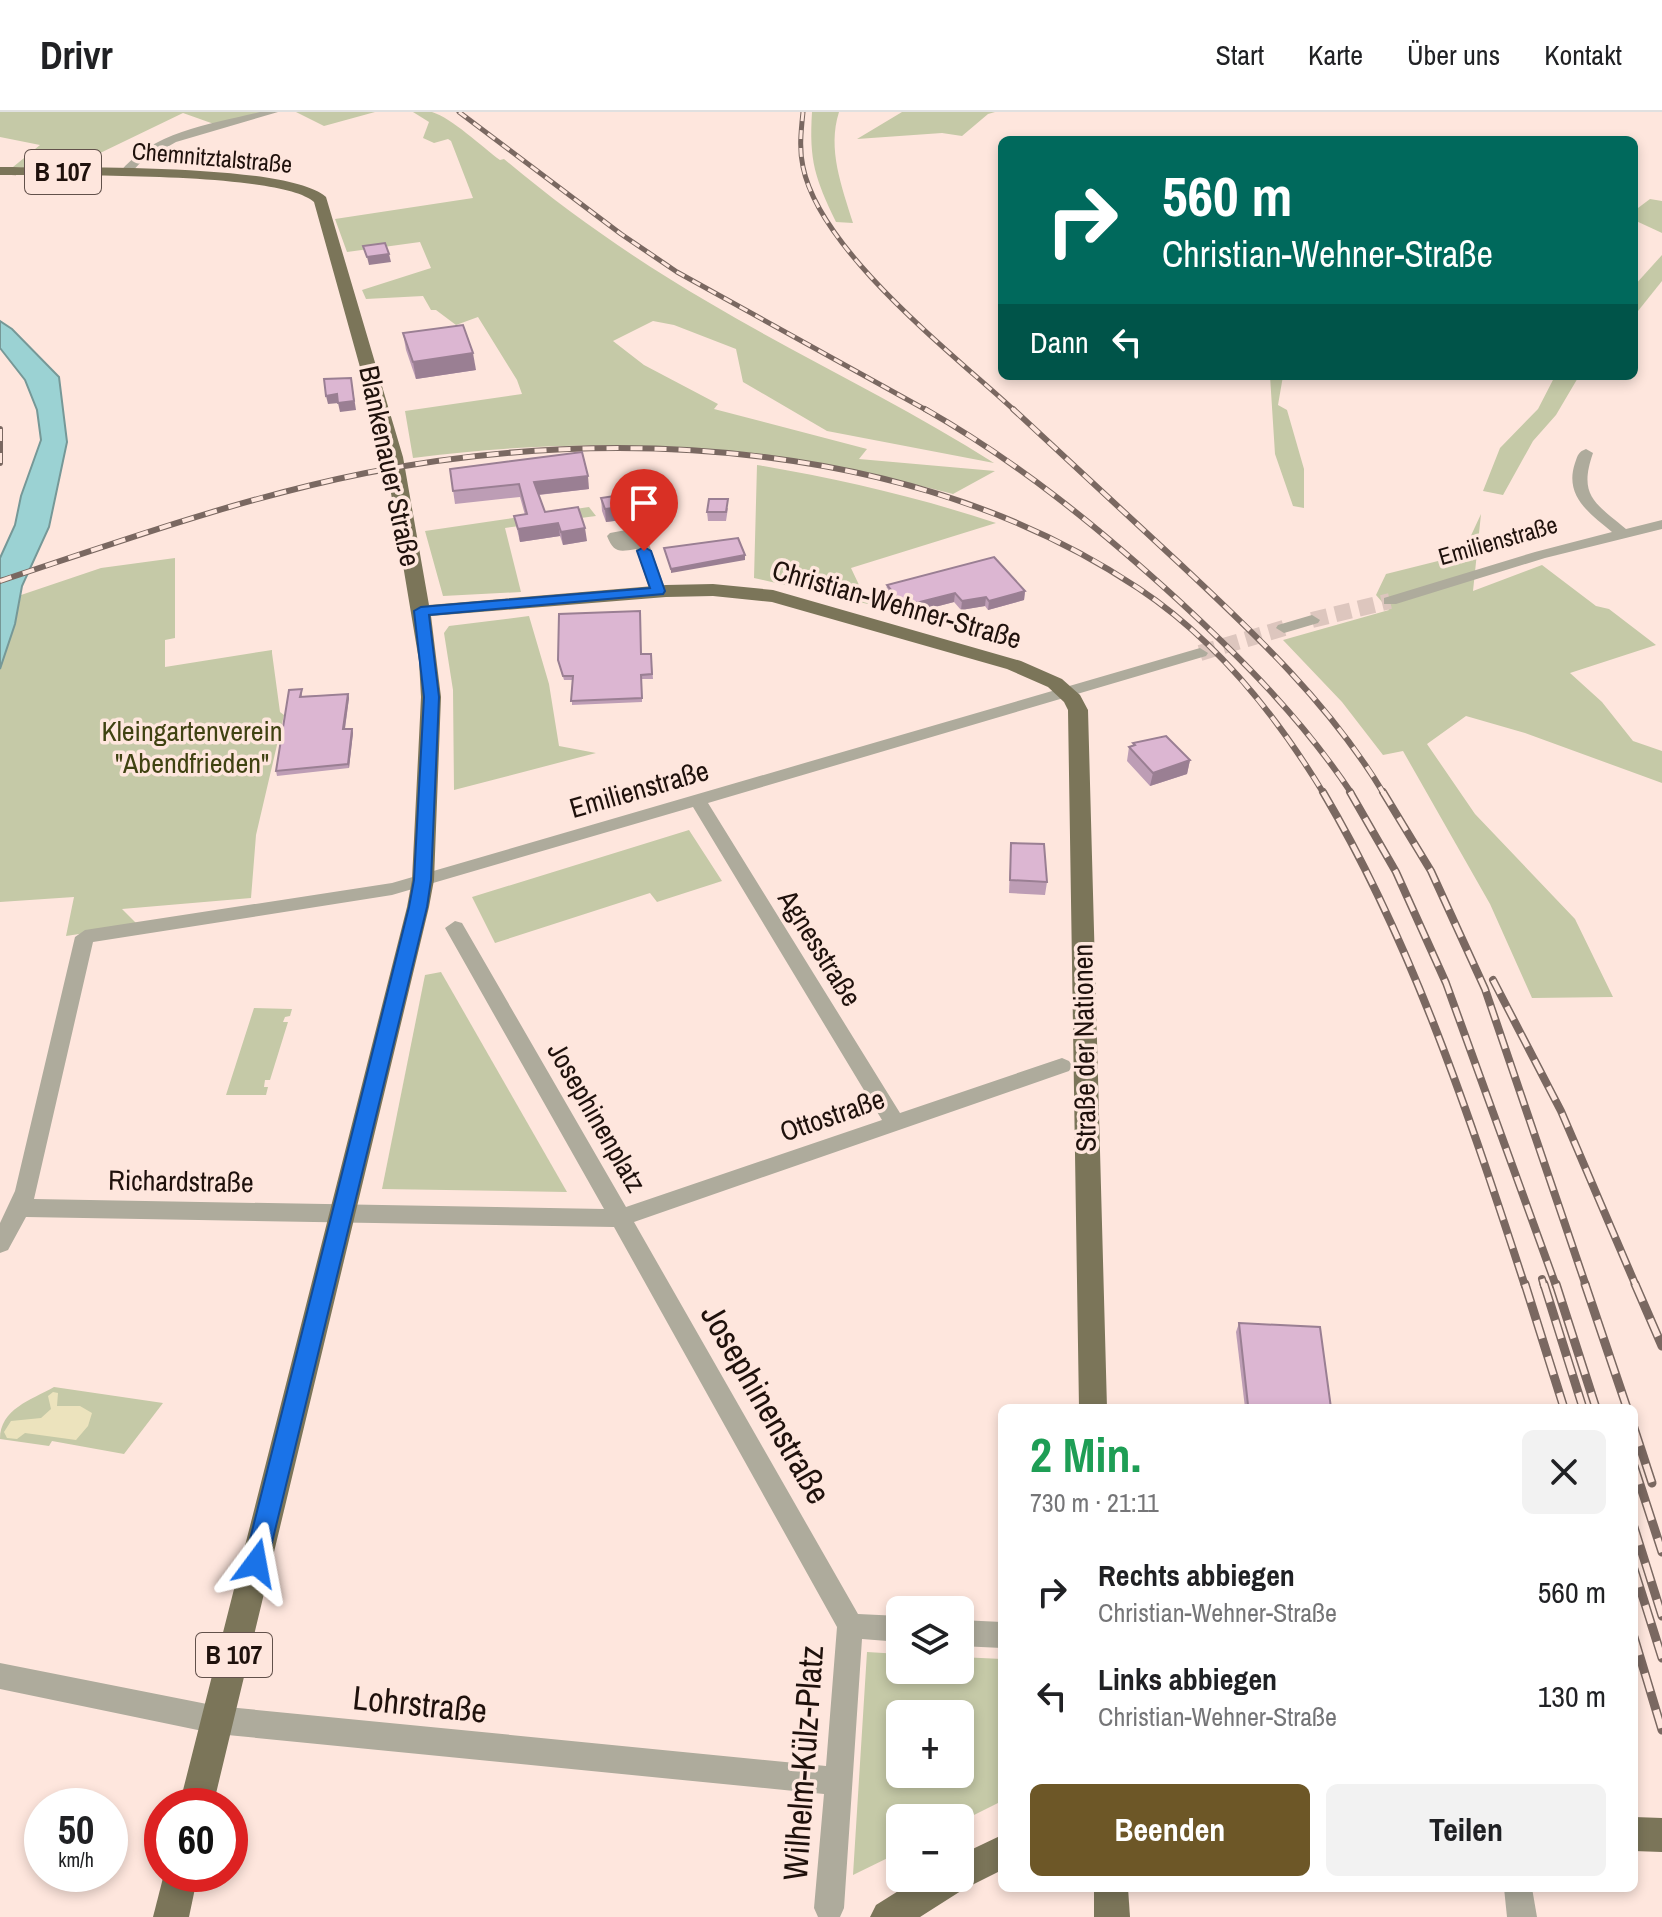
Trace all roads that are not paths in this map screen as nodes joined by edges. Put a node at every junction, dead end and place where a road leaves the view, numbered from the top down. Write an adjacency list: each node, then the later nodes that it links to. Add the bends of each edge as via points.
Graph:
1 (273, 112): 3 (street, via 175,140 142,155)
2 (0, 171): 3 (main road, Chemnitztalstraße / B 107)
3 (125, 173): 4 (main road, Chemnitztalstraße / B 107, via 280,183 303,188)
4 (321, 200): 11 (main road, Blankenauer Straße / B 107, via 381,404)
5 (1586, 453): 7 (street, Emilienstraße, via 1577,476 1579,491)
6 (1662, 524): 7 (street, Emilienstraße)
7 (1622, 533): 10 (street, Emilienstraße)
8 (641, 544): 9 (street)
9 (658, 591): 11 (main road, Christian-Wehner-Straße); 15 (main road, Christian-Wehner-Straße, via 773,596 1014,665)
10 (1390, 601)
11 (421, 611): 17 (main road, Blankenauer Straße / B 107, via 431,678)
12 (1312, 620): 13 (street)
13 (1284, 628)
14 (1200, 653): 15 (street, Emilienstraße)
15 (1066, 692): 16 (street, Emilienstraße); 25 (main road, Straße der Nationen, via 1078,710)
16 (698, 801): 17 (street, Emilienstraße); 20 (street, Agnesstraße)
17 (423, 880): 21 (street, Emilienstraße, via 85,937); 22 (main road, Blankenauer Straße / B 107)
18 (455, 928): 23 (street, Josephinenplatz)
19 (1062, 1066): 20 (street, Ottostraße)
20 (895, 1123): 23 (street, Ottostraße)
21 (20, 1208): 22 (street, Richardstraße); 24 (street)
22 (341, 1214): 23 (street, Josephinenplatz); 31 (main road, Blankenauer Straße / B 107)
23 (620, 1218): 26 (street, Josephinenstraße)
24 (0, 1244)
25 (1093, 1404)
26 (850, 1626): 27 (street, Wilhelm-Külz-Platz); 32 (street, Wilhelm-Külz-Platz)
27 (886, 1628)
28 (974, 1634): 29 (street)
29 (998, 1635)
30 (0, 1676): 31 (street, Lohrstraße)
31 (217, 1720): 32 (street, Lohrstraße); 33 (main road, B 107)
32 (836, 1781): 42 (street, Wilhelm-Külz-Platz)
33 (200, 1788)
34 (1638, 1834): 35 (main road)
35 (1662, 1835)
36 (998, 1854): 37 (main road)
37 (974, 1866)
38 (177, 1892): 43 (main road)
39 (928, 1892): 44 (main road)
40 (1111, 1892): 45 (main road)
41 (1519, 1892): 46 (street)
42 (829, 1908)
43 (171, 1917)
44 (888, 1917)
45 (1112, 1917)
46 (1522, 1917)

